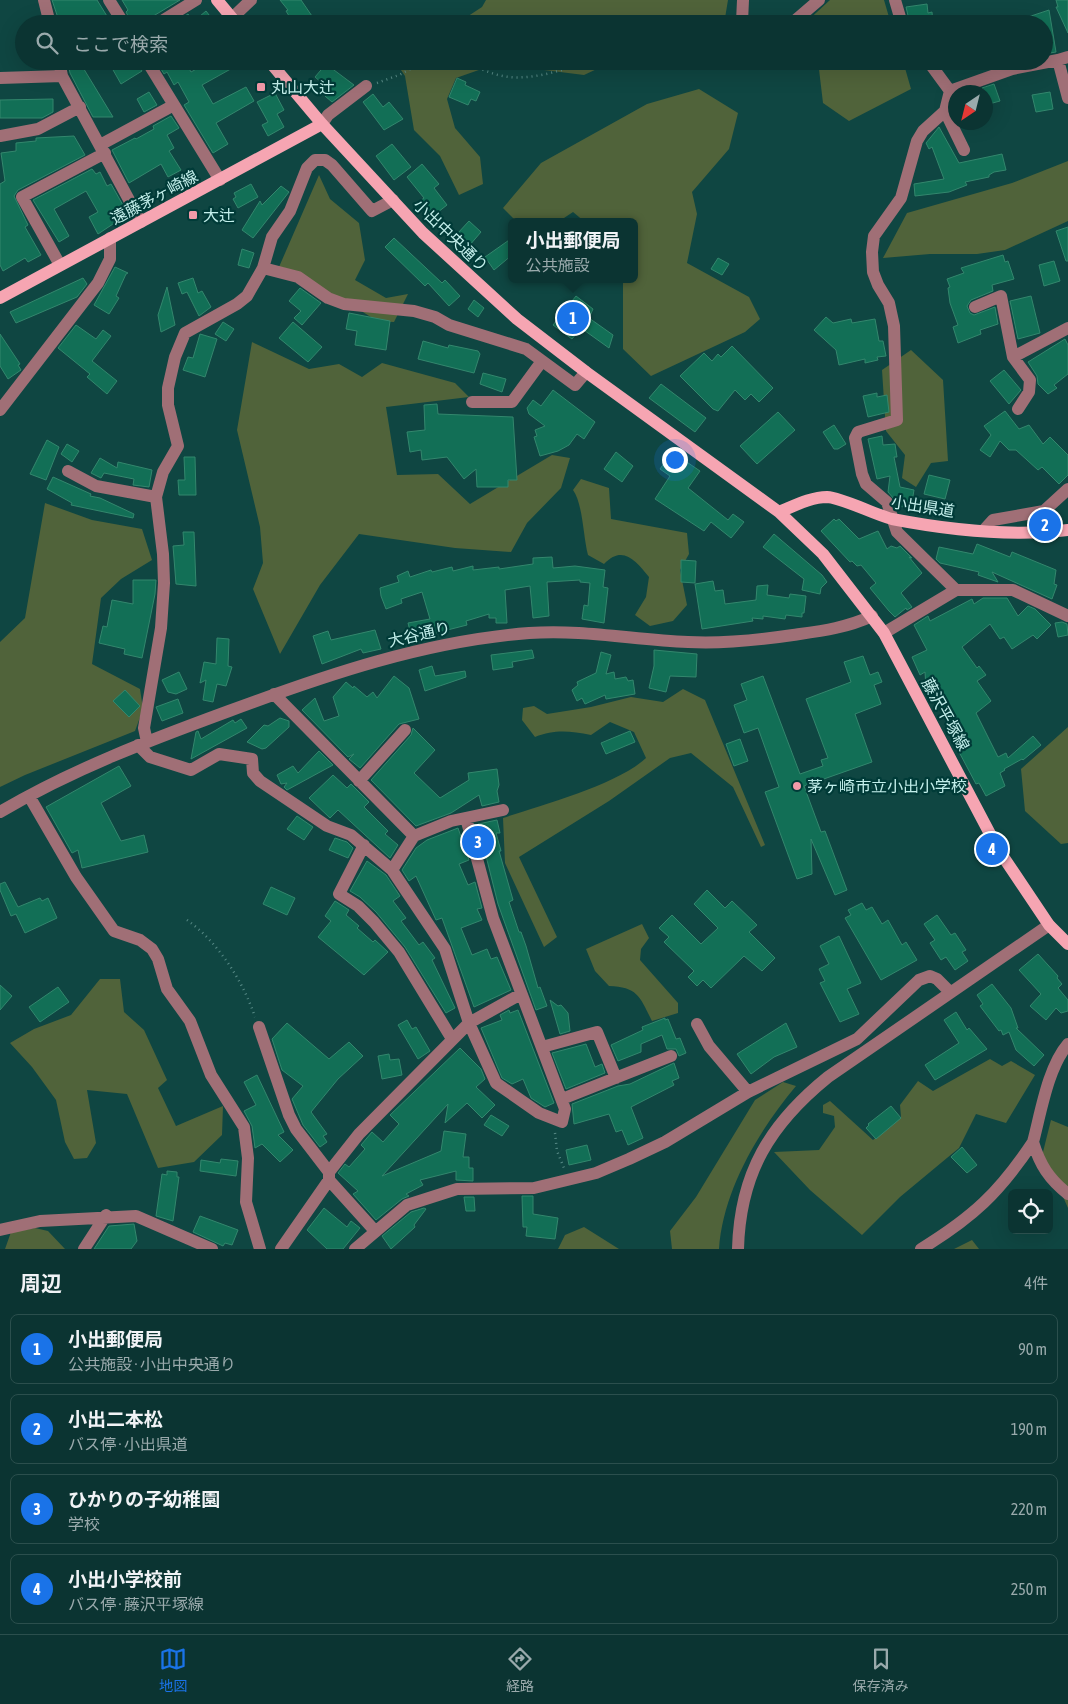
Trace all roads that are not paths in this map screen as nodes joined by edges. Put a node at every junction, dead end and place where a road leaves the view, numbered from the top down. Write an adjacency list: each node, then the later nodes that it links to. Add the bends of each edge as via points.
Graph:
1 (44, 0): 9 (street)
2 (109, 0): 10 (street)
3 (196, 0): 11 (street)
4 (216, 0): 12 (main road)
5 (251, 0): 13 (street)
6 (744, 0): 14 (street)
7 (819, 0): 15 (street)
8 (895, 0): 16 (street)
9 (48, 15)
10 (118, 15)
11 (172, 15)
12 (229, 15)
13 (239, 15)
14 (743, 15)
15 (802, 15)
16 (899, 15)
17 (1063, 59): 28 (street)
18 (61, 70): 23 (street)
19 (153, 70): 30 (street)
20 (277, 70): 33 (main road, 小出中央通り)
21 (935, 70): 27 (street)
22 (1009, 70): 25 (street)
23 (62, 76): 24 (street); 31 (street)
24 (0, 78)
25 (967, 85)
26 (366, 86): 33 (street, via 328,115)
27 (948, 88)
28 (1068, 98)
29 (948, 99): 32 (street)
30 (174, 104): 35 (street); 37 (street)
31 (80, 107): 34 (street, via 38,129); 35 (street)
32 (945, 111): 36 (street); 56 (street, via 917,141 902,198 874,236 873,272 889,303 894,326 897,420 858,432 855,438 866,484 887,502)
33 (322, 124): 37 (main road, 遠藤茅ヶ崎線); 38 (main road, 小出中央通り)
34 (0, 136)
35 (103, 149): 39 (street); 41 (street, via 22,197)
36 (964, 150)
37 (220, 180): 39 (main road, 遠藤茅ヶ崎線)
38 (393, 200): 42 (street, via 372,211 332,165 325,160 316,160 308,168 290,210 272,237); 48 (main road, 小出中央通り, via 423,233 516,319)
39 (142, 222): 40 (main road, 遠藤茅ヶ崎線)
40 (110, 238): 41 (main road, 遠藤茅ヶ崎線); 51 (street, via 110,259 98,283)
41 (60, 265): 43 (main road, 遠藤茅ヶ崎線)
42 (263, 268): 47 (street, via 298,277 328,298 344,304 414,311 435,317 458,328 526,349); 54 (street, via 242,300 185,334 175,356 168,388 168,405 178,446 163,472)
43 (0, 298)
44 (975, 307): 46 (street, via 1001,296)
45 (1068, 328): 46 (street)
46 (1013, 357): 50 (street, via 1030,380 1029,392)
47 (542, 361): 48 (street, via 575,385); 49 (street, via 512,402)
48 (586, 372): 55 (main road, 小出中央通り)
49 (472, 402)
50 (1018, 409)
51 (0, 410)
52 (68, 471): 54 (street, via 96,486)
53 (1065, 491): 58 (street, via 1044,511 993,520)
54 (156, 497): 65 (street, via 164,583 161,628)
55 (779, 512): 56 (main road, 小出県道, via 826,497); 60 (main road, 藤沢平塚線, via 822,554)
56 (892, 518): 58 (main road, 小出県道); 59 (street, via 898,532)
57 (1068, 530): 58 (main road, 小出県道, via 1030,533)
58 (983, 531)
59 (956, 590): 61 (street, via 1013,590); 62 (street)
60 (872, 616): 62 (main road, 藤沢平塚線); 63 (street, 大谷通り, via 844,628 750,640 692,642 564,632 454,642 352,668)
61 (1068, 616)
62 (884, 633): 74 (main road, 藤沢平塚線, via 998,849)
63 (274, 694): 65 (street, 大谷通り); 66 (street)
64 (405, 730): 66 (street)
65 (142, 743): 67 (street, 大谷通り, via 84,767); 72 (street, via 150,758 191,770 219,754 252,759 253,772 260,781 327,826)
66 (359, 781): 71 (street)
67 (28, 796): 69 (street, 大谷通り); 96 (street, via 76,877 114,931 140,940 152,949 167,989 190,1021 211,1075 244,1127 248,1158 246,1202)
68 (503, 810): 70 (street)
69 (0, 812)
70 (466, 818): 71 (street); 77 (street, via 493,918)
71 (414, 836): 73 (street)
72 (364, 845): 73 (street); 81 (street, via 339,894 369,917 399,952)
73 (392, 870): 78 (street, via 445,949)
74 (1049, 925): 75 (main road, 藤沢平塚線); 76 (street)
75 (1068, 944)
76 (950, 992): 86 (street, via 937,978 930,976 920,980 857,1039); 99 (street, via 828,1077 786,1115 756,1160 747,1185)
77 (521, 994): 78 (street); 83 (street)
78 (469, 1023): 81 (street); 87 (street, via 496,1083 539,1113 562,1122 565,1110)
79 (697, 1024): 86 (street, via 709,1046)
80 (259, 1028): 89 (street, via 296,1129)
81 (452, 1040): 89 (street, via 359,1134)
82 (1068, 1044): 88 (street, via 1054,1068)
83 (542, 1047): 85 (street, via 597,1032); 87 (street)
84 (671, 1056): 85 (street)
85 (616, 1078): 87 (street)
86 (748, 1092): 93 (street, via 665,1142 596,1173 534,1188 457,1189 407,1205)
87 (562, 1099)
88 (1032, 1142): 90 (street, via 1050,1180); 100 (street, via 1011,1176 990,1199)
89 (329, 1176): 93 (street); 97 (street)
90 (1068, 1194)
91 (106, 1216): 92 (street, via 40,1220); 94 (street); 95 (street, via 136,1216)
92 (0, 1230)
93 (376, 1231): 98 (street)
94 (84, 1249)
95 (212, 1249)
96 (260, 1249)
97 (281, 1249)
98 (355, 1249)
99 (738, 1249)
100 (921, 1249)

